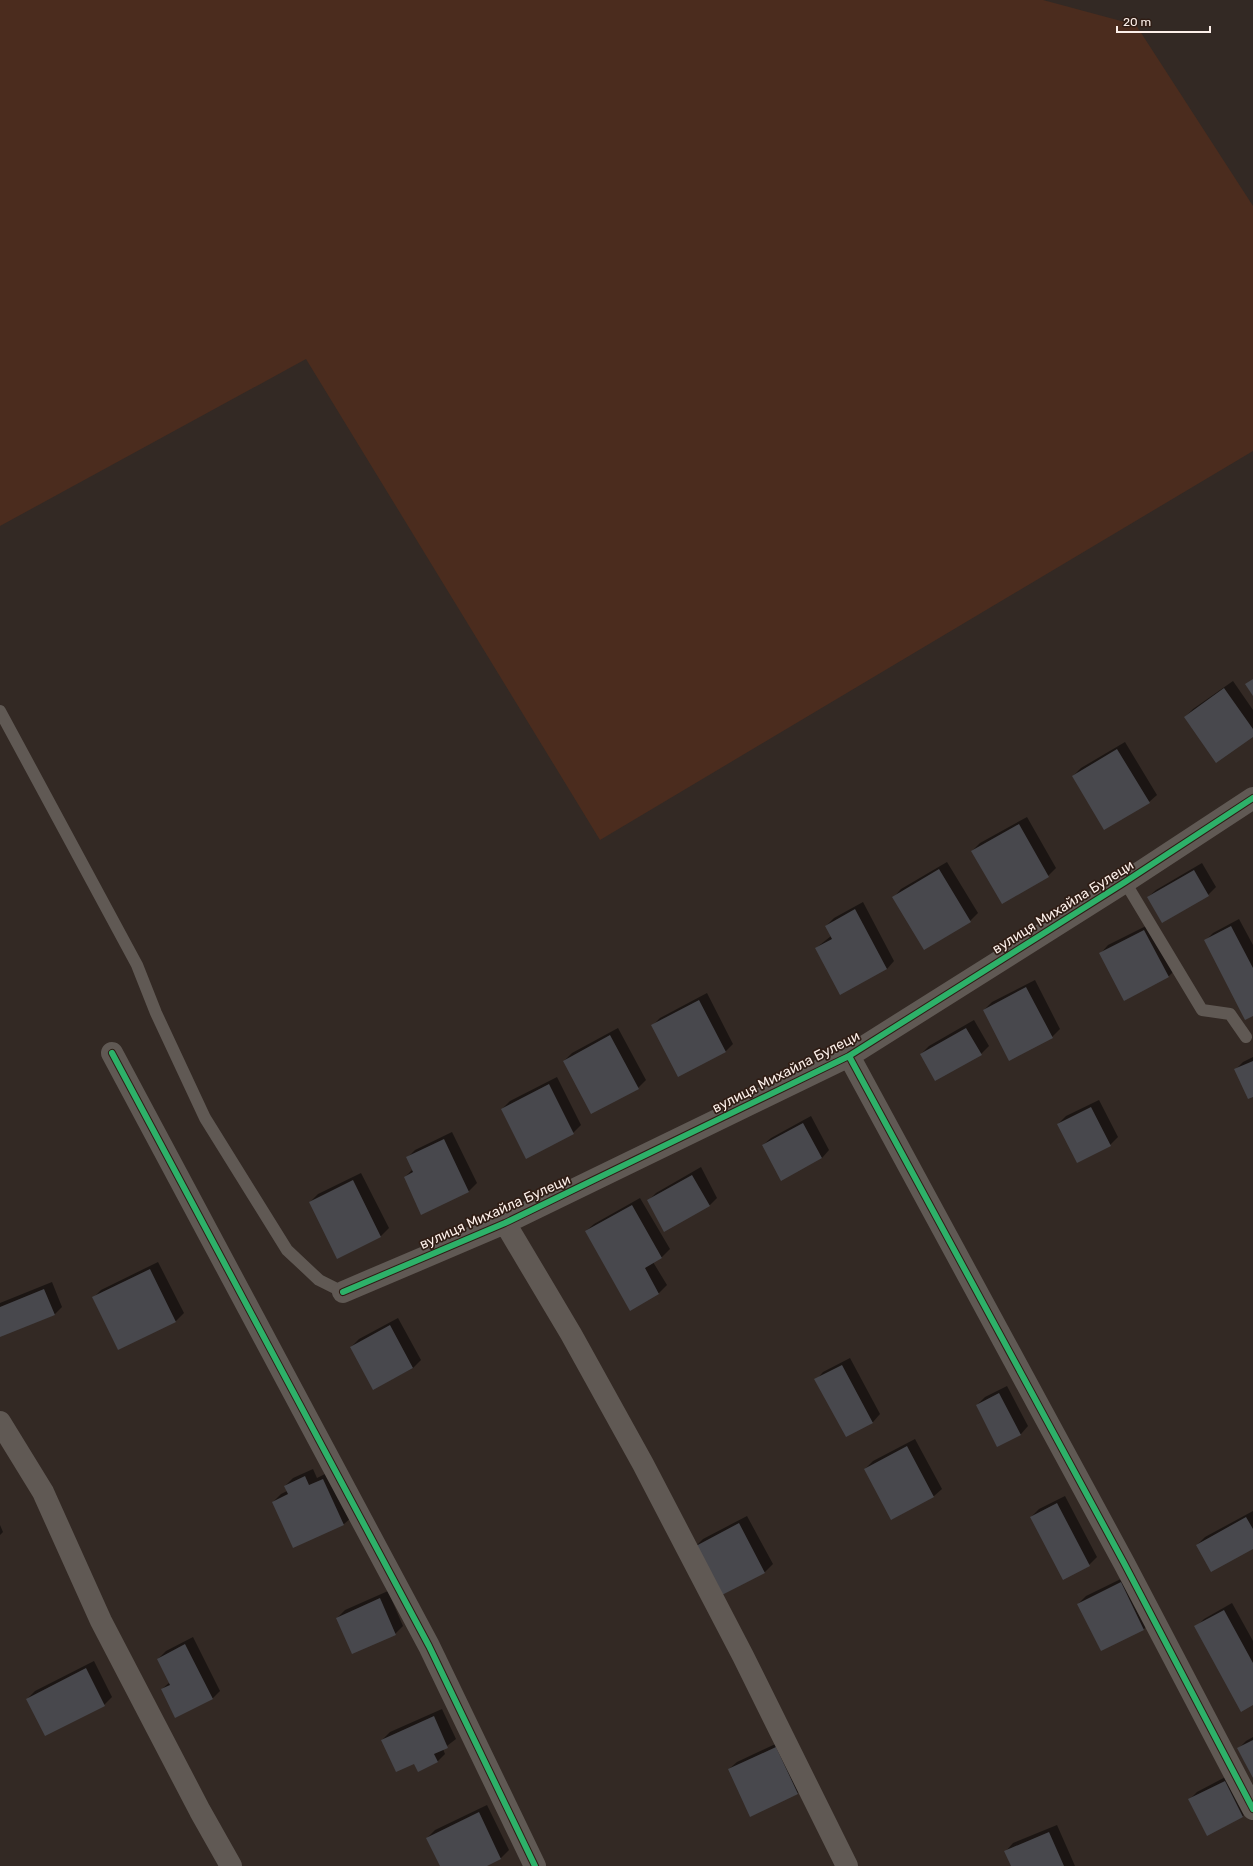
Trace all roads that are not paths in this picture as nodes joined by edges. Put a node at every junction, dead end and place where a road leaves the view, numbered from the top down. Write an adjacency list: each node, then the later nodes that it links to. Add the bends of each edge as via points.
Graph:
1 (0, 711): 8 (lane, via 137,965 205,1118 288,1250 319,1280)
2 (1253, 798): 3 (street, вулиця Михайла Булеци)
3 (1125, 882): 4 (lane, via 1202,1010 1230,1014); 6 (street, вулиця Михайла Булеци)
4 (1246, 1037)
5 (112, 1053): 12 (street, via 429,1646)
6 (849, 1056): 7 (street, вулиця Михайла Булеци); 10 (street, via 1124,1563)
7 (505, 1223): 8 (street, вулиця Михайла Булеци); 13 (street, via 571,1334 643,1464)
8 (343, 1292)
9 (0, 1422): 11 (street, via 43,1492 101,1621)
10 (1253, 1808)
11 (231, 1866)
12 (535, 1866)
13 (847, 1866)

